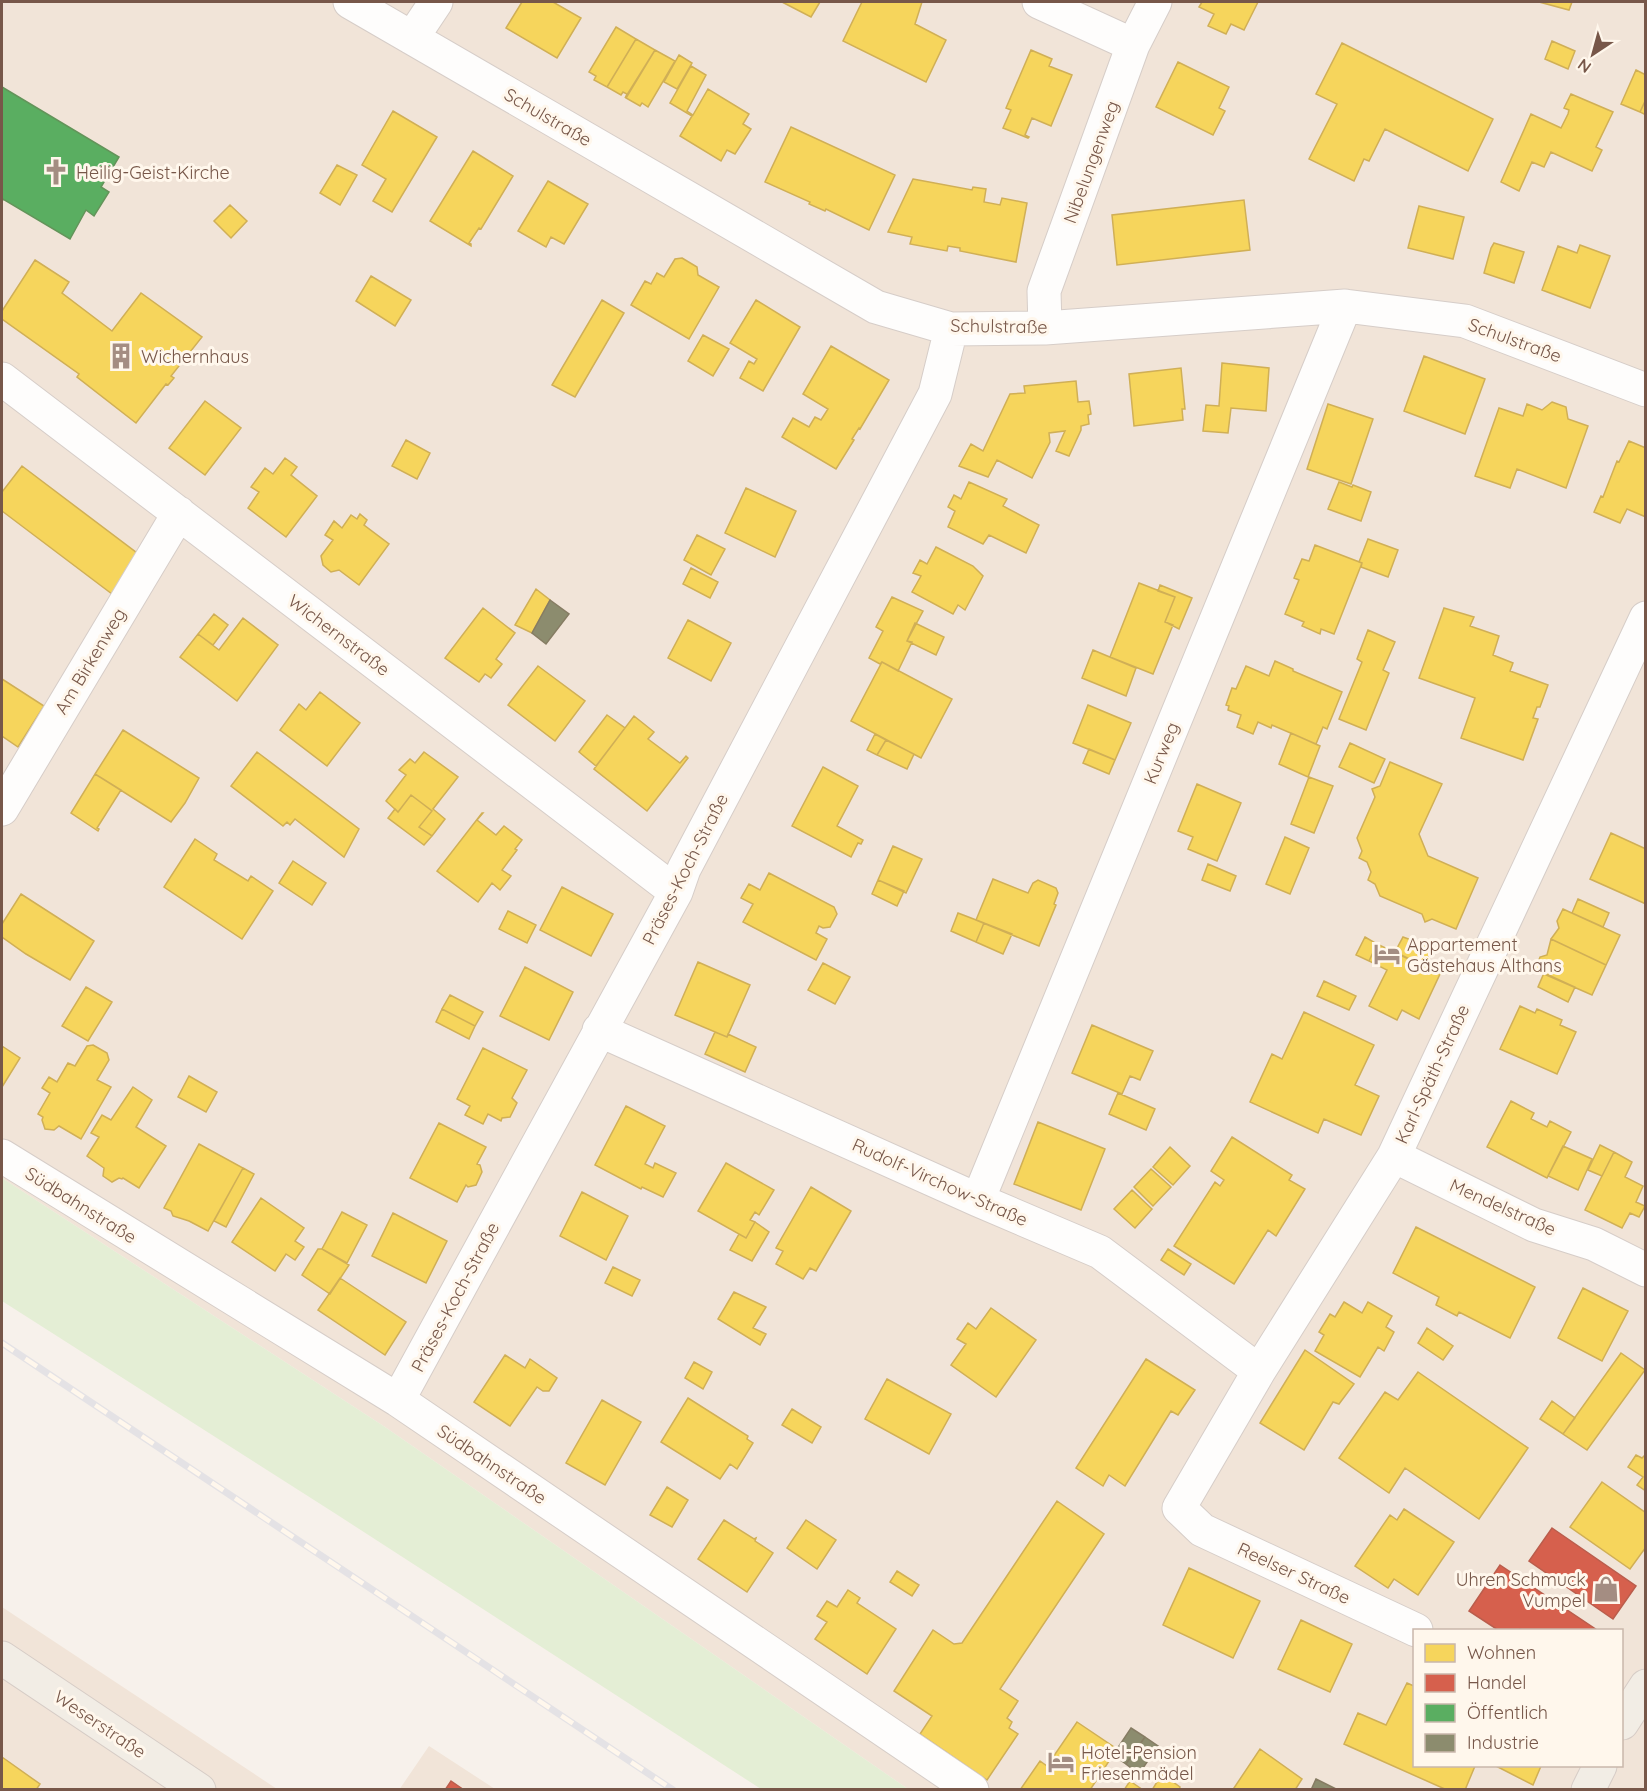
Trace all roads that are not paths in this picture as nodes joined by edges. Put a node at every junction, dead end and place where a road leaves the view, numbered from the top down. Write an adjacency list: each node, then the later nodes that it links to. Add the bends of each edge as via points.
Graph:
1 (350, 2): 5 (street, Schulstraße)
2 (436, 2): 5 (street)
3 (1039, 2): 6 (street)
4 (1155, 2): 6 (street, Nibelungenweg)
5 (412, 38): 8 (street, Schulstraße, via 876,307)
6 (1133, 45): 9 (street, Nibelungenweg, via 1044,291)
7 (1345, 306): 9 (street, Schulstraße); 11 (street, Schulstraße, via 1466,321); 19 (street, Kurweg)
8 (951, 328): 9 (street, Schulstraße); 15 (street, Präses-Koch-Straße, via 935,393 684,869)
9 (1044, 328)
10 (2, 379): 12 (street, Wichernstraße)
11 (1646, 390)
12 (179, 513): 14 (street, Am Birkenweg); 15 (street, Wichernstraße)
13 (1646, 618): 18 (street, Karl-Späth-Straße)
14 (2, 809)
15 (676, 892): 16 (street, Präses-Koch-Straße)
16 (599, 1030): 19 (street, Rudolf-Virchow-Straße); 22 (street, Präses-Koch-Straße)
17 (2, 1156): 22 (street, Südbahnstraße)
18 (1394, 1156): 20 (street, Mendelstraße, via 1534,1225 1594,1244); 21 (street, Karl-Späth-Straße)
19 (978, 1200): 21 (street, Rudolf-Virchow-Straße, via 1100,1252)
20 (1646, 1270)
21 (1259, 1371): 23 (street, Karl-Späth-Straße)
22 (398, 1400): 30 (street, Südbahnstraße)
23 (1179, 1508): 24 (street, Reelser Straße, via 1202,1530)
24 (1414, 1629)
25 (2, 1658): 29 (main road, Weserstraße)
26 (1646, 1686): 27 (main road)
27 (1623, 1721)
28 (1600, 1767): 31 (main road)
29 (199, 1790)
30 (972, 1790)
31 (1588, 1790)

